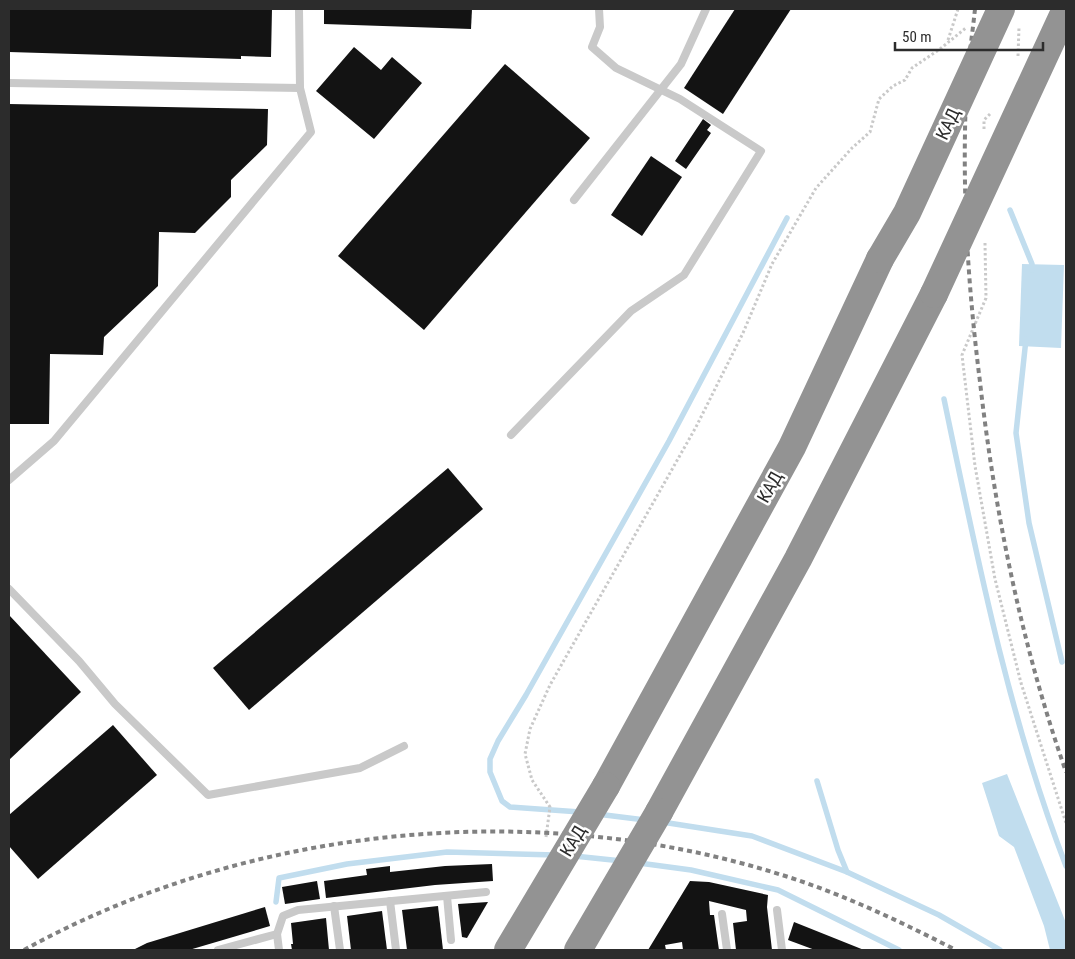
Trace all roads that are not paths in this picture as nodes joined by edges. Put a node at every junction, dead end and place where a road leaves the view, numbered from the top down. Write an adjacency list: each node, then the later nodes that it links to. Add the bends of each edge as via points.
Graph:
1 (299, 9): 7 (lane)
2 (599, 9): 8 (lane, via 600,27 592,48 616,68)
3 (706, 9): 8 (lane, via 681,64)
4 (1001, 9): 27 (highway, КАД, bridge, via 907,213 880,259 799,434 606,786)
5 (1066, 9): 28 (highway, bridge, via 934,294 798,559 659,812)
6 (9, 83): 7 (lane)
7 (300, 88): 11 (lane, via 312,132 54,441)
8 (661, 89): 9 (lane); 10 (lane, via 761,151 684,276 631,311)
9 (574, 200)
10 (511, 435)
11 (9, 480)
12 (9, 589): 13 (lane, via 80,661 115,704 208,795 360,768)
13 (404, 746)
14 (486, 892): 15 (lane)
15 (447, 896): 16 (lane); 21 (lane)
16 (390, 901): 17 (lane); 26 (lane)
17 (334, 906): 20 (lane, via 298,910 283,916); 25 (lane)
18 (777, 910): 30 (lane)
19 (722, 914): 29 (lane)
20 (277, 934): 22 (lane); 24 (lane)
21 (451, 940)
22 (241, 947): 23 (lane)
23 (218, 950)
24 (279, 950)
25 (340, 950)
26 (396, 950)
27 (508, 950)
28 (578, 950)
29 (727, 950)
30 (783, 950)

